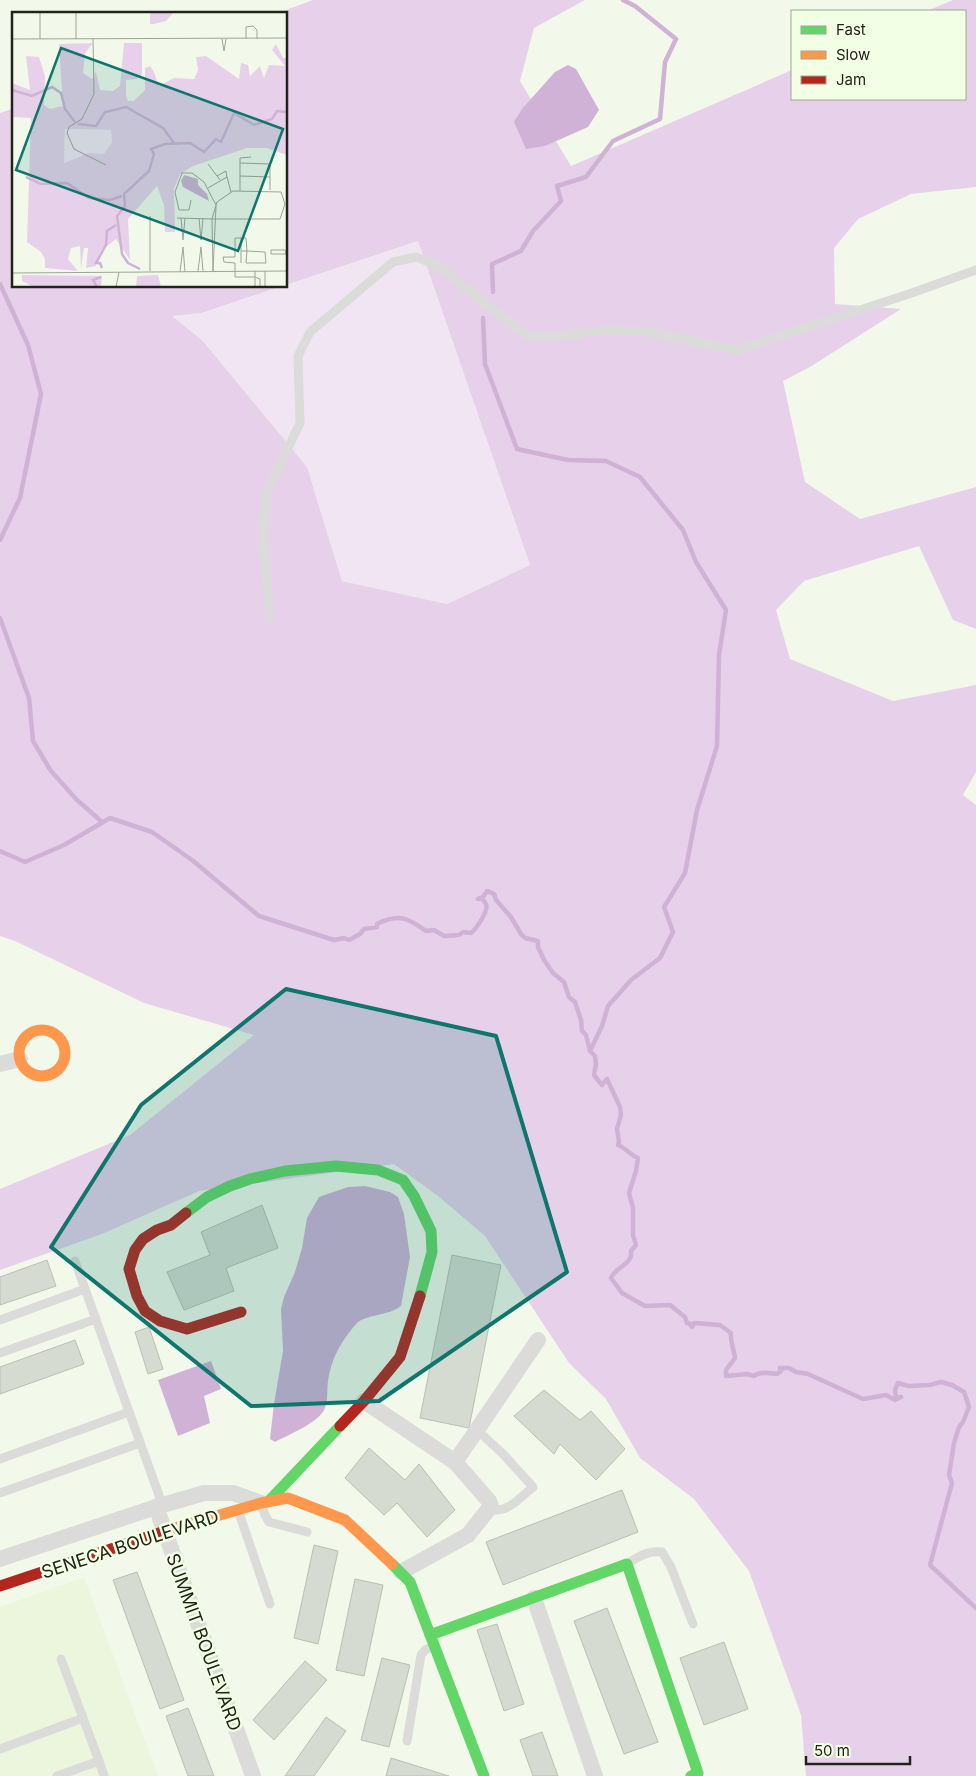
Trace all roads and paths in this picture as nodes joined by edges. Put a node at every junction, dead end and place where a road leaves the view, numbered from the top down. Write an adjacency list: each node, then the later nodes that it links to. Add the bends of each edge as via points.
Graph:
1 (976, 270): 2 (lane, via 737,350 644,331 604,330 529,336 437,264 416,257 393,262 310,332 298,356 300,423 267,492 263,534)
2 (270, 618)
3 (20, 1060): 3 (street, via 36,1074 50,1074 62,1064 64,1049 58,1036 37,1030 21,1044); 4 (street)
4 (0, 1064)
5 (75, 1261): 6 (lane)
6 (85, 1289): 8 (lane); 9 (lane)
7 (241, 1312): 12 (street, via 187,1329 160,1320 145,1311 137,1296 129,1269 135,1250 143,1239 171,1225 207,1198 250,1179 285,1171 336,1166 378,1170 403,1180 431,1231 432,1252 400,1357)
8 (96, 1318): 11 (lane); 13 (lane)
9 (0, 1320)
10 (538, 1340): 14 (street)
11 (0, 1353)
12 (364, 1401): 17 (street); 20 (street)
13 (129, 1412): 15 (lane); 16 (lane)
14 (477, 1430): 17 (street); 23 (lane, via 533,1487 507,1509)
15 (140, 1443): 18 (lane); 21 (lane, via 160,1498)
16 (0, 1459)
17 (455, 1462): 23 (street, via 489,1501 491,1506)
18 (0, 1493)
19 (233, 1493): 20 (street, SENECA BOULEVARD); 21 (street, SENECA BOULEVARD, via 204,1493); 22 (lane)
20 (265, 1502): 22 (street, SENECA BOULEVARD); 25 (lane, via 265,1515 269,1522); 28 (street, SENECA BOULEVARD, via 288,1498 345,1520)
21 (156, 1507): 24 (street, SUMMIT BOULEVARD); 26 (street, SENECA BOULEVARD)
22 (238, 1510): 24 (street, SENECA BOULEVARD); 31 (lane)
23 (488, 1510): 28 (street, via 468,1535)
24 (165, 1532): 29 (street, SENECA BOULEVARD); 42 (street, SUMMIT BOULEVARD)
25 (307, 1532)
26 (0, 1559)
27 (627, 1564): 30 (street); 32 (lane, via 648,1553 662,1552); 45 (street, via 698,1773)
28 (401, 1572): 33 (street, SENECA BOULEVARD, via 410,1582)
29 (0, 1586)
30 (534, 1598): 33 (street); 44 (street)
31 (270, 1604)
32 (693, 1624)
33 (430, 1635): 34 (street, SENECA BOULEVARD)
34 (435, 1646): 37 (lane, via 421,1655); 43 (street, SENECA BOULEVARD)
35 (61, 1659): 36 (lane)
36 (83, 1718): 38 (lane); 39 (lane)
37 (408, 1741)
38 (0, 1749)
39 (99, 1761): 40 (lane); 41 (lane)
40 (57, 1776)
41 (104, 1776)
42 (253, 1776)
43 (484, 1776)
44 (595, 1776)
45 (691, 1776)

